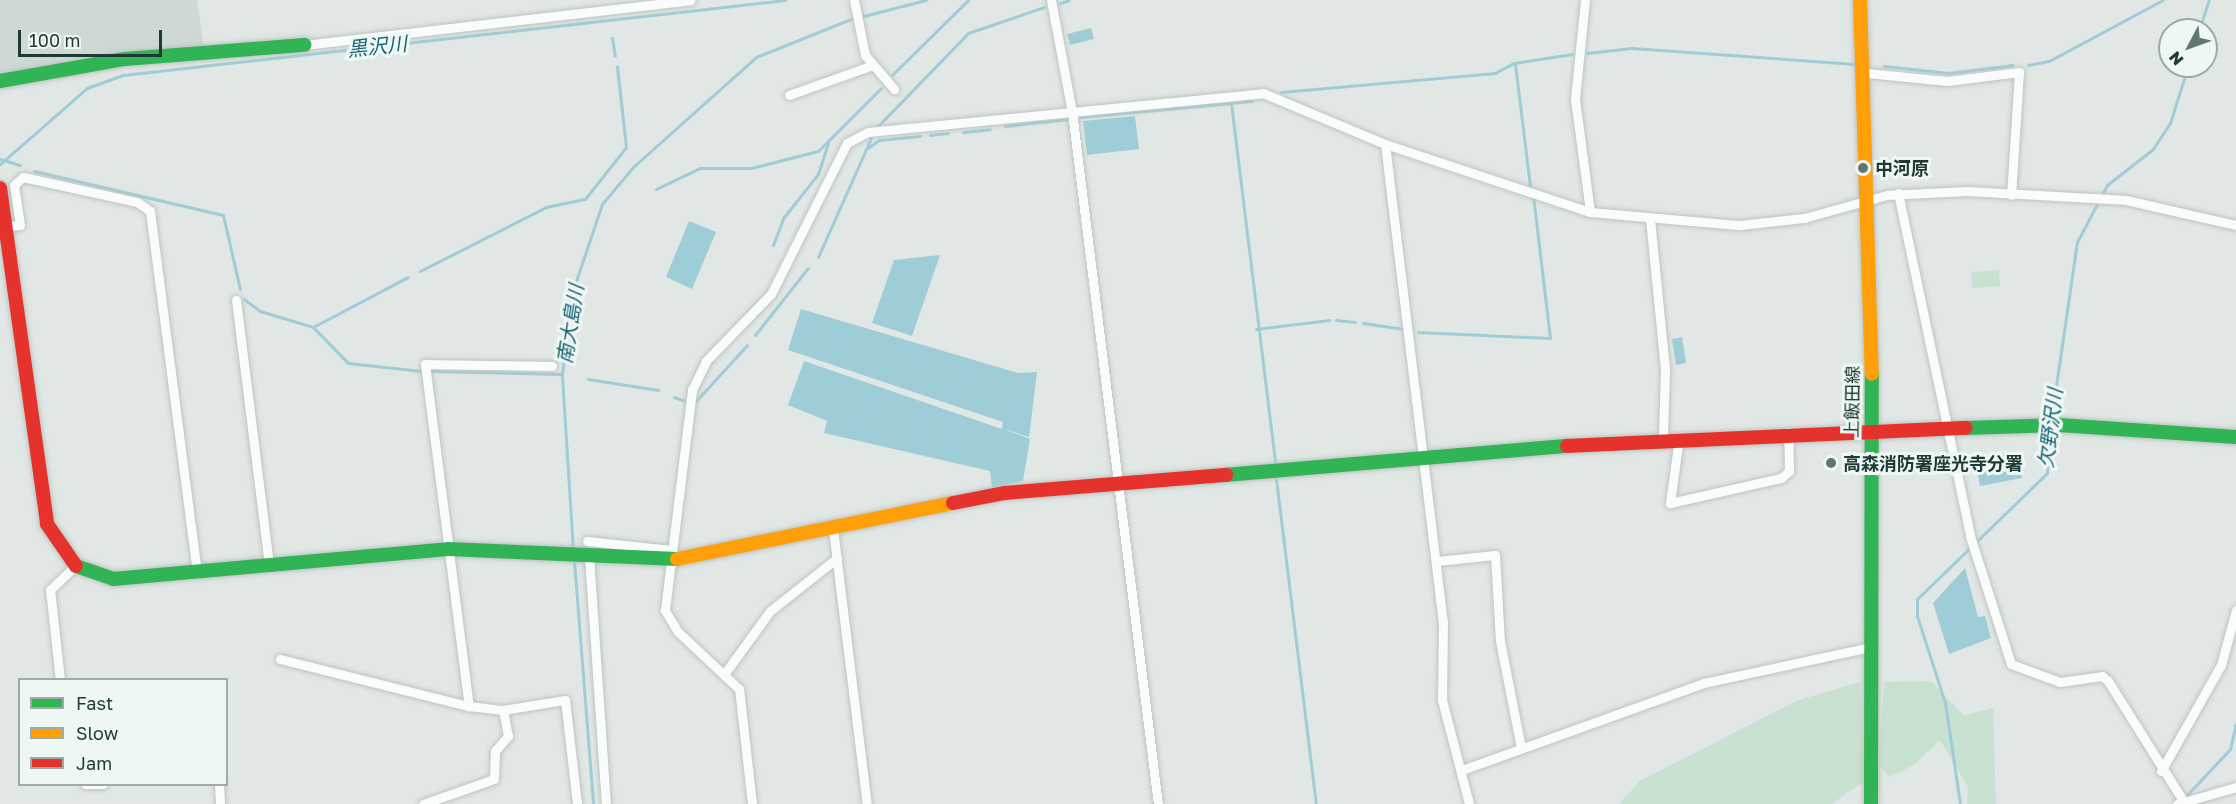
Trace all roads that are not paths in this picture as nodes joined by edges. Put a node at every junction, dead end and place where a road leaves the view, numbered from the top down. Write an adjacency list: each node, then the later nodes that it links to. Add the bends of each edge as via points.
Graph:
1 (690, 0): 6 (street)
2 (854, 0): 7 (street, via 861,44)
3 (1051, 0): 12 (street)
4 (1585, 0): 18 (street, via 1575,99)
5 (1860, 0): 8 (street, 上飯田線)
6 (304, 45): 9 (street, via 125,59)
7 (873, 65): 10 (street); 11 (street)
8 (1867, 73): 16 (street, via 1947,81 2019,72); 17 (street, 上飯田線)
9 (0, 81)
10 (894, 89)
11 (789, 95)
12 (1072, 112): 13 (street, via 1263,93); 31 (street); 35 (street, via 868,132 847,143 771,294 696,378)
13 (1385, 144): 18 (street); 30 (street)
14 (0, 188): 21 (street)
15 (1898, 193): 16 (street); 17 (street); 24 (street)
16 (2011, 195): 20 (street, via 2108,198)
17 (1870, 198): 19 (street, via 1804,218 1740,225); 25 (street, 上飯田線)
18 (1590, 212): 19 (street)
19 (1650, 219): 28 (street, via 1665,369)
20 (2236, 225)
21 (9, 226): 40 (street, via 37,474 53,538); 41 (street, via 20,225 14,185 23,177 137,202 150,211)
22 (236, 300): 39 (street)
23 (552, 366): 34 (street, via 424,364)
24 (1948, 426): 25 (street); 27 (street, via 2059,425); 51 (street, via 1971,540 2011,664 2060,682 2102,676)
25 (1869, 430): 26 (street); 43 (street, 上飯田線)
26 (1788, 432): 29 (street); 29 (street, via 1789,471 1781,478 1670,502)
27 (2236, 437)
28 (1663, 438): 29 (street); 30 (street)
29 (1679, 438)
30 (1425, 459): 31 (street); 38 (street)
31 (1118, 482): 32 (street, via 1005,493); 61 (street)
32 (833, 529): 35 (street); 37 (street)
33 (587, 541): 35 (street)
34 (448, 549): 36 (street); 39 (street); 47 (street)
35 (672, 555): 36 (street); 45 (street, via 665,610 670,622)
36 (587, 556): 58 (street)
37 (837, 558): 45 (street, via 770,611); 60 (street)
38 (1437, 561): 49 (street, via 1495,555 1500,641); 50 (street, via 1442,700)
39 (269, 565): 41 (street)
40 (75, 566): 41 (street, via 113,579); 46 (street, via 50,590)
41 (197, 572)
42 (2236, 610): 51 (street, via 2221,664)
43 (1871, 646): 49 (street, via 1704,683); 63 (street, 上飯田線)
44 (280, 659): 47 (street)
45 (725, 673): 59 (street, via 742,705)
46 (60, 678)
47 (469, 706): 48 (street)
48 (503, 710): 56 (street, via 508,736 495,751 494,779); 57 (street, via 565,700)
49 (1521, 748): 50 (street)
50 (1462, 770): 62 (street)
51 (2161, 771): 54 (street)
52 (219, 786): 55 (street)
53 (2236, 787): 54 (street)
54 (2179, 802)
55 (220, 804)
56 (423, 804)
57 (577, 804)
58 (606, 804)
59 (752, 804)
60 (867, 804)
61 (1158, 804)
62 (1469, 804)
63 (1871, 804)

